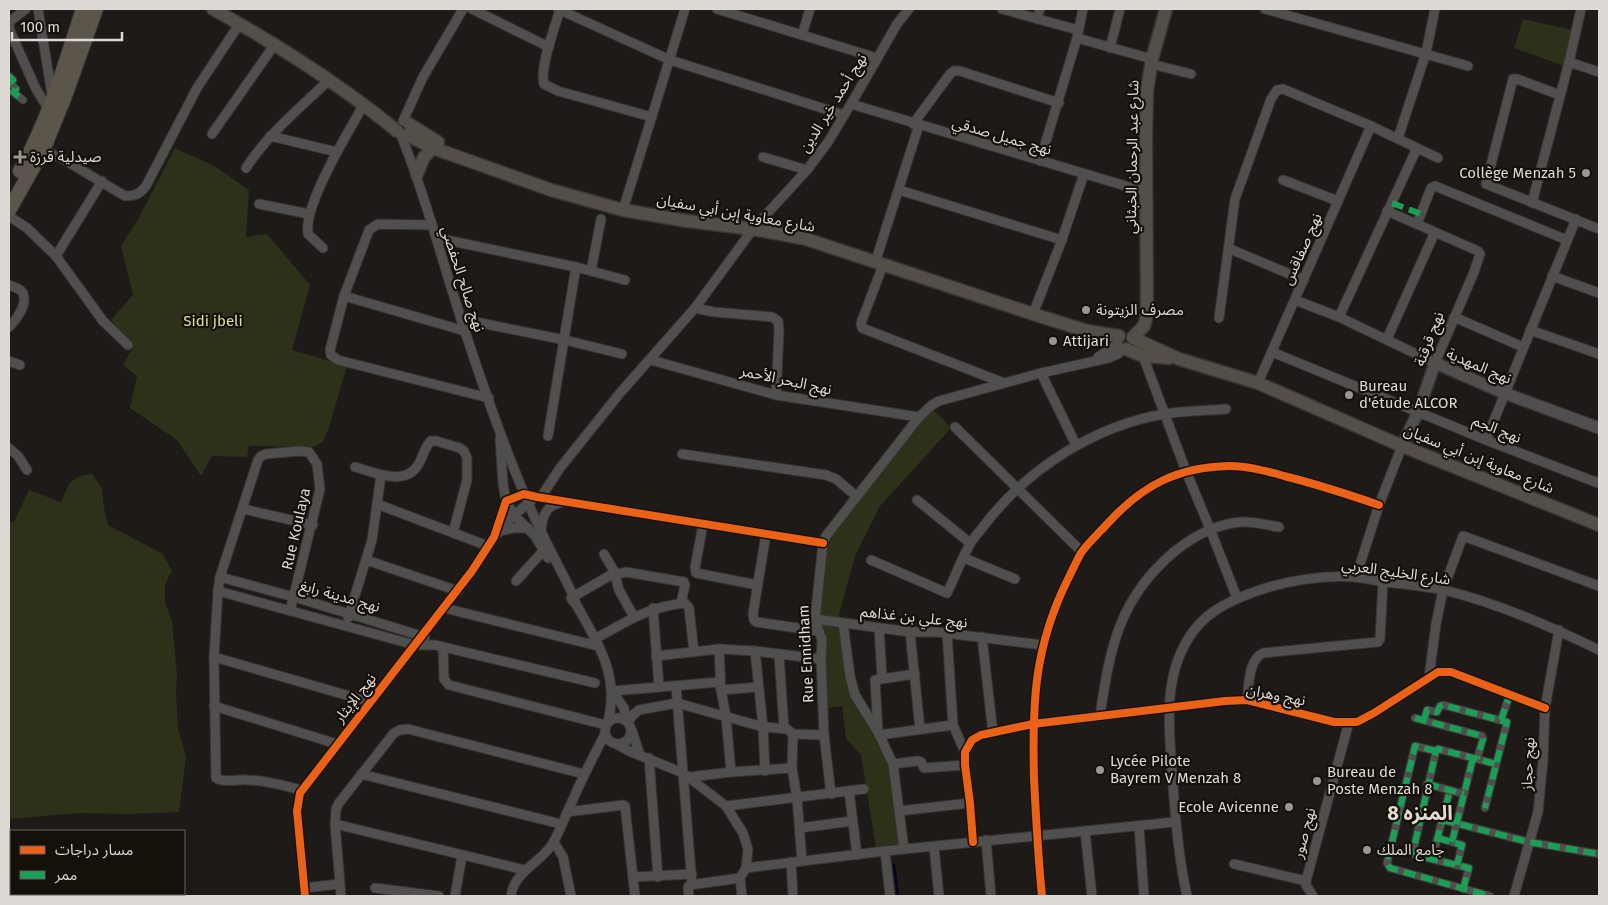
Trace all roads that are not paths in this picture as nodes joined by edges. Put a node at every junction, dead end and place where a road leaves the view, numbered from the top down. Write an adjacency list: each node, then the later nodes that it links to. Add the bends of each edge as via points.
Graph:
1 (26, 9): 23 (street)
2 (38, 9): 44 (street)
3 (83, 9): 44 (main road)
4 (96, 9): 55 (main road)
5 (213, 9): 22 (main road, شارع معاوية إبن أبي سفيان)
6 (463, 9): 49 (street, via 423,77)
7 (472, 9): 27 (street)
8 (559, 9): 27 (street); 31 (street)
9 (684, 9): 31 (street)
10 (716, 9): 25 (street)
11 (810, 9): 25 (street)
12 (909, 9): 30 (street, نهج أحمد خير الدين)
13 (1002, 9): 21 (street)
14 (1040, 9): 21 (street)
15 (1083, 9): 24 (street)
16 (1120, 9): 28 (street)
17 (1166, 9): 32 (main road, شارع عبد الرحمان الخبثاني)
18 (1265, 9): 29 (street)
19 (1435, 9): 29 (street)
20 (1581, 9): 33 (street)
21 (1038, 19): 24 (street)
22 (240, 24): 26 (main road, شارع معاوية إبن أبي سفيان); 66 (street, via 197,88 141,192 125,196)
23 (9, 27): 44 (street, via 36,89)
24 (1078, 34): 28 (street); 42 (street)
25 (802, 35): 30 (street)
26 (274, 44): 38 (main road, شارع معاوية إبن أبي سفيان); 50 (street)
27 (549, 47): 46 (street, via 542,78 549,88)
28 (1110, 48): 32 (street)
29 (1426, 53): 34 (street); 52 (street)
30 (877, 58): 43 (street, نهج أحمد خير الدين)
31 (670, 60): 45 (street); 46 (street)
32 (1151, 61): 36 (street); 69 (main road, شارع عبد الرحمان الخبثاني, via 1147,91)
33 (1569, 62): 35 (street); 39 (street)
34 (1468, 66)
35 (1599, 72)
36 (1191, 74)
37 (9, 76): 40 (street, via 13,80 10,84 16,89 13,92)
38 (330, 80): 41 (main road, شارع معاوية إبن أبي سفيان); 51 (street)
39 (1560, 94): 71 (street); 71 (street, via 1513,80 1486,184)
40 (22, 100)
41 (362, 102): 49 (main road, شارع معاوية إبن أبي سفيان); 56 (street)
42 (1059, 103): 47 (street, via 960,70 950,74); 60 (street)
43 (851, 104): 45 (street, نهج أحمد خير الدين); 47 (street, نهج جميل صدقي)
44 (51, 106): 68 (main road)
45 (844, 115): 62 (street, نهج أحمد خير الدين)
46 (652, 117): 74 (street)
47 (916, 124): 60 (street, نهج جميل صدقي); 67 (street)
48 (1371, 126): 52 (street); 70 (street, نهج صفاقس); 89 (street, via 1277,90 1238,189)
49 (403, 128): 53 (main road, شارع معاوية إبن أبي سفيان); 58 (main road, شارع معاوية إبن أبي سفيان); 63 (street, نهج صالح الحفصي)
50 (212, 134)
51 (270, 136): 56 (street); 61 (street)
52 (1398, 138): 54 (street)
53 (433, 148): 58 (main road, شارع معاوية إبن أبي سفيان); 63 (main road, via 424,157)
54 (1417, 148): 59 (street); 75 (street)
55 (43, 150): 66 (street); 73 (main road)
56 (337, 152): 76 (street)
57 (763, 157): 62 (street)
58 (463, 158): 74 (main road, شارع معاوية إبن أبي سفيان, via 551,190)
59 (1438, 158)
60 (1040, 161): 64 (street, نهج جميل صدقي)
61 (246, 168)
62 (807, 170): 82 (street, نهج أحمد خير الدين)
63 (417, 174): 81 (street, نهج صالح الحفصي)
64 (1084, 174): 69 (street, نهج جميل صدقي); 86 (street)
65 (1283, 180): 70 (street)
66 (102, 181): 90 (street)
67 (899, 190): 86 (street); 91 (street)
68 (9, 192)
69 (1146, 192): 102 (main road, شارع عبد الرحمان الخبثاني)
70 (1338, 201): 96 (street, نهج صفاقس)
71 (1532, 203): 79 (street)
72 (259, 204): 76 (street)
73 (9, 210)
74 (623, 210): 82 (main road, شارع معاوية إبن أبي سفيان)
75 (1387, 211): 80 (street); 106 (street)
76 (309, 214): 88 (street, via 308,234)
77 (9, 216): 90 (street, via 27,228)
78 (601, 219): 93 (street)
79 (1576, 219): 83 (street); 87 (street)
80 (1417, 224): 84 (street); 87 (street, via 1431,188 1435,186)
81 (432, 225): 85 (street, نهج صالح الحفصي); 99 (street, via 373,226)
82 (753, 229): 91 (main road, شارع معاوية إبن أبي سفيان, via 806,239); 101 (street, نهج أحمد خير الدين)
83 (1599, 229)
84 (1435, 232): 104 (street, نهج قرقنة, via 1480,254); 112 (street)
85 (437, 238): 92 (street); 107 (street, نهج صالح الحفصي)
86 (1062, 240): 103 (street)
87 (1567, 240): 94 (street)
88 (324, 248)
89 (1230, 249): 96 (street); 105 (street)
90 (56, 256): 115 (street, via 103,322)
91 (879, 264): 103 (main road, شارع معاوية إبن أبي سفيان); 128 (street, via 862,328)
92 (576, 267): 93 (street); 113 (street)
93 (591, 270): 95 (street)
94 (1552, 276): 98 (street); 110 (street)
95 (625, 280)
96 (1304, 280): 100 (street, نهج صفاقس)
97 (9, 285): 109 (street, via 19,289 24,298 20,314)
98 (1599, 293)
99 (344, 296): 111 (street); 132 (street, via 330,350 332,357)
100 (1295, 300): 106 (street, نهج المهدية); 118 (street, نهج صفاقس)
101 (695, 308): 123 (street, نهج أحمد خير الدين); 131 (street, via 778,320)
102 (1147, 309): 108 (main road, شارع عبد الرحمان الخبثاني); 114 (main road)
103 (1033, 314): 114 (main road, شارع معاوية إبن أبي سفيان, via 1102,338)
104 (1454, 317): 116 (street); 125 (street, نهج قرقنة)
105 (1219, 318)
106 (1339, 318): 112 (street, نهج المهدية)
107 (461, 319): 111 (street, نهج صالح الحفصي); 113 (street)
108 (1144, 326): 114 (main road); 117 (main road)
109 (9, 327)
110 (1530, 330): 116 (street); 120 (street)
111 (465, 331): 132 (street, نهج صالح الحفصي)
112 (1387, 339): 125 (street, نهج المهدية)
113 (565, 340): 119 (street); 140 (street)
114 (1125, 341): 117 (main road, شارع معاوية إبن أبي سفيان); 121 (main road, شارع معاوية إبن أبي سفيان); 127 (street, via 1094,360)
115 (128, 345)
116 (1523, 346): 130 (street)
117 (1160, 351): 122 (main road, شارع معاوية إبن أبي سفيان)
118 (1272, 352): 129 (street, نهج صفاقس); 134 (street, نهج الجم)
119 (622, 354)
120 (1599, 354)
121 (1143, 356): 122 (main road, شارع معاوية إبن أبي سفيان); 135 (street)
122 (1179, 359): 129 (main road, شارع معاوية إبن أبي سفيان)
123 (651, 360): 131 (street, نهج البحر الأحمر); 153 (street, نهج أحمد خير الدين)
124 (9, 361): 126 (street)
125 (1435, 363): 130 (street, نهج المهدية); 134 (street, نهج قرقنة)
126 (20, 365)
127 (1041, 373): 128 (street); 142 (street)
128 (1004, 383): 136 (street, via 939,401)
129 (1258, 384): 143 (main road, شارع معاوية إبن أبي سفيان)
130 (1504, 393): 138 (street, نهج المهدية); 141 (street)
131 (776, 395): 136 (street, نهج البحر الأحمر)
132 (489, 398): 139 (street, نهج صالح الحفصي)
133 (1226, 409): 135 (street)
134 (1418, 412): 141 (street, نهج الجم); 143 (street, نهج قرقنة)
135 (1166, 414): 142 (street, via 1118,427); 148 (street)
136 (919, 417): 152 (street)
137 (955, 427): 151 (street)
138 (1599, 428)
139 (500, 431): 154 (street, نهج صالح الحفصي); 157 (street, نهج صالح الحفصي)
140 (548, 436)
141 (1486, 440): 150 (street, نهج الجم)
142 (1076, 445): 151 (street)
143 (1402, 446): 159 (street, نهج قرقنة); 164 (main road, شارع معاوية إبن أبي سفيان)
144 (9, 448): 147 (street)
145 (682, 454): 152 (street, via 826,475)
146 (355, 467): 149 (street)
147 (27, 470)
148 (1186, 471): 159 (street, via 1230,466 1258,469 1321,485); 167 (street); 176 (street, via 1136,496)
149 (382, 475): 158 (street); 169 (street, via 403,476 414,471 430,441 464,451 468,475)
150 (1599, 481)
151 (1018, 488): 173 (street); 176 (street)
152 (856, 496): 172 (street)
153 (539, 497): 154 (street); 156 (street)
154 (526, 498): 157 (street); 161 (street); 168 (street, نهج صالح الحفصي)
155 (917, 500): 173 (street)
156 (566, 501): 162 (street); 168 (street, via 556,503 546,512)
157 (506, 502): 161 (street, نهج صالح الحفصي); 170 (street)
158 (377, 504): 169 (street); 179 (street)
159 (1378, 505): 183 (street, نهج قرقنة)
160 (243, 510): 163 (street); 163 (street, Rue Koulaya, via 261,456 307,451 315,460 321,482); 182 (street, Rue Koulaya)
161 (514, 514): 166 (street, نهج صالح الحفصي); 170 (street)
162 (703, 524): 171 (street); 187 (street, via 696,573)
163 (313, 525): 192 (street, Rue Koulaya)
164 (1599, 525)
165 (1278, 527): 167 (street, via 1240,522)
166 (528, 528): 170 (street, via 514,528); 175 (street, نهج صالح الحفصي)
167 (1210, 529): 193 (street); 239 (street, via 1160,563 1129,604 1109,660)
168 (541, 532): 194 (street, نهج صالح الحفصي)
169 (454, 533): 174 (street)
170 (496, 534): 174 (street, نهج الإيثار)
171 (766, 534): 172 (street); 187 (street)
172 (823, 543): 201 (street, Rue Ennidham)
173 (970, 544): 178 (street)
174 (488, 546): 191 (street, نهج الإيثار)
175 (544, 550): 185 (street); 194 (street, نهج صالح الحفصي)
176 (1082, 552): 213 (street)
177 (604, 554): 181 (street)
178 (964, 558): 180 (street, via 947,593); 184 (street)
179 (366, 560): 191 (street); 199 (street)
180 (872, 560)
181 (615, 574): 194 (street); 195 (street, via 634,572 684,582); 200 (street, via 619,590)
182 (220, 577): 190 (street, Rue Koulaya); 192 (street, نهج مدينة رابغ)
183 (1356, 577): 186 (street, شارع الخليج العربي); 193 (street, شارع الخليج العربي, via 1323,577 1292,582)
184 (1015, 579)
185 (516, 582)
186 (1383, 582): 189 (street, شارع الخليج العربي); 233 (street, via 1378,642 1263,653 1252,665)
187 (757, 585): 206 (street, via 753,614 756,622)
188 (1599, 586): 189 (street, via 1463,536)
189 (1443, 590): 205 (street, شارع الخليج العربي); 225 (street)
190 (218, 591): 198 (street, نهج مدينة رابغ); 221 (street, Rue Koulaya)
191 (458, 591): 196 (street, نهج الإيثار)
192 (294, 597): 198 (street, Rue Koulaya); 199 (street, نهج مدينة رابغ)
193 (1237, 598): 238 (street, شارع الخليج العربي, via 1214,610 1187,640 1177,664)
194 (573, 600): 211 (street)
195 (681, 603): 197 (street); 218 (street, via 689,608)
196 (444, 608): 209 (street, نهج الإيثار); 211 (street)
197 (653, 608): 200 (street); 220 (street)
198 (290, 611): 203 (street, نهج مدينة رابغ)
199 (350, 614): 203 (street); 209 (street, نهج مدينة رابغ)
200 (634, 617): 211 (street)
201 (815, 619): 202 (street); 206 (street, Rue Ennidham)
202 (843, 623): 204 (street, نهج علي بن غذاهم); 255 (street, نهج علي بن غذاهم, via 850,676 856,695)
203 (345, 626): 212 (street, نهج مدينة رابغ)
204 (879, 628): 207 (street, نهج علي بن غذاهم); 224 (street)
205 (1559, 630): 216 (street, شارع الخليج العربي); 237 (street, نهج حجاز)
206 (818, 631): 222 (street, Rue Ennidham, via 822,640)
207 (910, 632): 208 (street, نهج علي بن غذاهم); 223 (street)
208 (947, 633): 210 (street, نهج علي بن غذاهم); 247 (street)
209 (423, 635): 212 (street, نهج الإيثار); 214 (street)
210 (982, 637): 213 (street, نهج علي بن غذاهم); 253 (street)
211 (596, 642): 231 (street, via 610,676)
212 (415, 645): 214 (street, نهج مدينة رابغ); 234 (street, نهج الإيثار)
213 (1042, 645): 246 (street)
214 (439, 646): 226 (street); 248 (street, via 444,679 448,685)
215 (719, 649): 217 (street); 218 (street); 228 (street)
216 (1599, 650)
217 (755, 651): 219 (street); 230 (street)
218 (694, 652): 220 (street)
219 (779, 655): 222 (street); 250 (street)
220 (656, 656): 229 (street)
221 (214, 657): 234 (street); 236 (street, Rue Koulaya)
222 (821, 659): 256 (street, Rue Ennidham)
223 (915, 674): 224 (street); 251 (street)
224 (882, 677): 255 (street, via 875,680)
225 (1429, 677): 232 (street, via 1438,672 1451,672); 245 (street, via 1374,713 1358,722)
226 (595, 683)
227 (676, 686): 228 (street); 229 (street); 235 (street)
228 (721, 686): 230 (street); 240 (street)
229 (659, 687): 231 (street)
230 (758, 687): 249 (street)
231 (612, 691): 244 (street, via 621,702); 248 (street)
232 (1510, 694): 237 (street); 243 (street)
233 (1247, 700): 238 (street, نهج وهران); 245 (street, نهج وهران, via 1334,722)
234 (370, 702): 257 (street, نهج الإيثار)
235 (677, 703): 240 (street); 244 (street, via 639,710); 271 (street)
236 (214, 706): 257 (street); 274 (street, Rue Koulaya, via 217,778 263,781)
237 (1545, 708): 300 (street, نهج حجاز, via 1541,790)
238 (1168, 709): 239 (street, نهج وهران); 287 (street, شارع الخليج العربي)
239 (1100, 716): 246 (street, نهج وهران)
240 (726, 717): 249 (street); 268 (street)
241 (1415, 718): 242 (street)
242 (1424, 720): 243 (street, via 1426,711 1437,712 1443,705); 262 (street, via 1482,736)
243 (1502, 720): 264 (street, via 1507,724)
244 (627, 721): 248 (street, via 617,718); 252 (street)
245 (1349, 722): 318 (street, نهج صور)
246 (1033, 724): 253 (street, نهج وهران); 294 (street)
247 (953, 725): 251 (street); 260 (street)
248 (607, 727): 258 (street, via 610,742); 270 (street)
249 (763, 727): 250 (street); 267 (street)
250 (784, 728): 254 (street)
251 (920, 729): 255 (street)
252 (632, 732): 258 (street, via 628,741); 261 (street)
253 (993, 733): 260 (street, نهج وهران, via 972,740)
254 (793, 734): 256 (street); 266 (street)
255 (878, 734): 263 (street)
256 (824, 735): 277 (street, Rue Ennidham)
257 (337, 744): 274 (street, نهج الإيثار)
258 (618, 745): 261 (street)
259 (1436, 751): 262 (street); 272 (street); 322 (street, via 1415,746 1387,863 1390,868)
260 (965, 752): 265 (street)
261 (644, 757): 271 (street); 316 (street)
262 (1475, 759): 264 (street); 278 (street)
263 (892, 764): 265 (street, via 918,761 924,768); 283 (street)
264 (1496, 764): 282 (street)
265 (965, 765): 280 (street)
266 (792, 768): 267 (street); 279 (street)
267 (766, 771): 268 (street)
268 (731, 772): 271 (street)
269 (361, 774): 270 (street, via 394,734 403,729); 289 (street, via 339,803); 290 (street)
270 (584, 774): 284 (street)
271 (687, 775): 281 (street); 314 (street)
272 (1427, 784): 275 (street); 307 (street, via 1413,852)
273 (864, 789): 276 (street)
274 (302, 790): 323 (street, نهج الإيثار, via 297,812)
275 (1450, 790): 278 (street); 285 (street)
276 (849, 791): 277 (street); 286 (street)
277 (831, 794): 279 (street)
278 (1464, 794): 288 (street)
279 (797, 798): 281 (street); 292 (street)
280 (970, 803): 283 (street); 298 (street)
281 (726, 806): 312 (street, via 746,841)
282 (1485, 808)
283 (899, 811): 302 (street)
284 (567, 812): 290 (street); 315 (street, via 625,805)
285 (1443, 820): 288 (street); 295 (street)
286 (852, 822): 292 (street); 305 (street)
287 (1175, 822): 291 (street); 339 (street, شارع الخليج العربي)
288 (1456, 823): 299 (street); 300 (street)
289 (335, 824): 306 (street); 319 (street)
290 (561, 824): 297 (street)
291 (1139, 826): 293 (street); 338 (street)
292 (800, 828): 308 (street)
293 (1084, 831): 294 (street); 337 (street)
294 (1036, 836): 296 (street); 336 (street)
295 (1438, 838): 299 (street); 307 (street)
296 (986, 840): 298 (street); 335 (street)
297 (554, 842): 313 (street); 328 (street, via 563,857)
298 (973, 842): 301 (street)
299 (1452, 842): 311 (street, via 1462,845)
300 (1529, 842): 304 (street); 342 (street, نهج حجاز)
301 (934, 847): 302 (street); 334 (street)
302 (904, 849): 303 (street)
303 (885, 851): 305 (street); 333 (street)
304 (1599, 854)
305 (857, 855): 308 (street)
306 (462, 856): 313 (street); 326 (street)
307 (1432, 859): 311 (street)
308 (802, 861): 309 (street)
309 (790, 862): 312 (street); 332 (street)
310 (1234, 864): 318 (street, نهج صور)
311 (1457, 865): 322 (street, via 1470,869)
312 (746, 868): 317 (street)
313 (525, 870): 327 (street, via 513,886)
314 (692, 874): 316 (street); 320 (street)
315 (633, 877): 316 (street); 329 (street)
316 (658, 877)
317 (740, 878): 320 (street); 331 (street)
318 (1306, 881): 340 (street)
319 (340, 884): 323 (street); 324 (street)
320 (692, 884): 330 (street, via 688,886)
321 (375, 888): 325 (street)
322 (1463, 889): 341 (street)
323 (305, 892)
324 (341, 896)
325 (439, 896)
326 (455, 896)
327 (511, 896)
328 (570, 896)
329 (634, 896)
330 (689, 896)
331 (742, 896)
332 (793, 896)
333 (890, 896)
334 (939, 896)
335 (991, 896)
336 (1042, 896)
337 (1092, 896)
338 (1144, 896)
339 (1187, 896)
340 (1313, 896)
341 (1490, 896)
342 (1514, 896)

